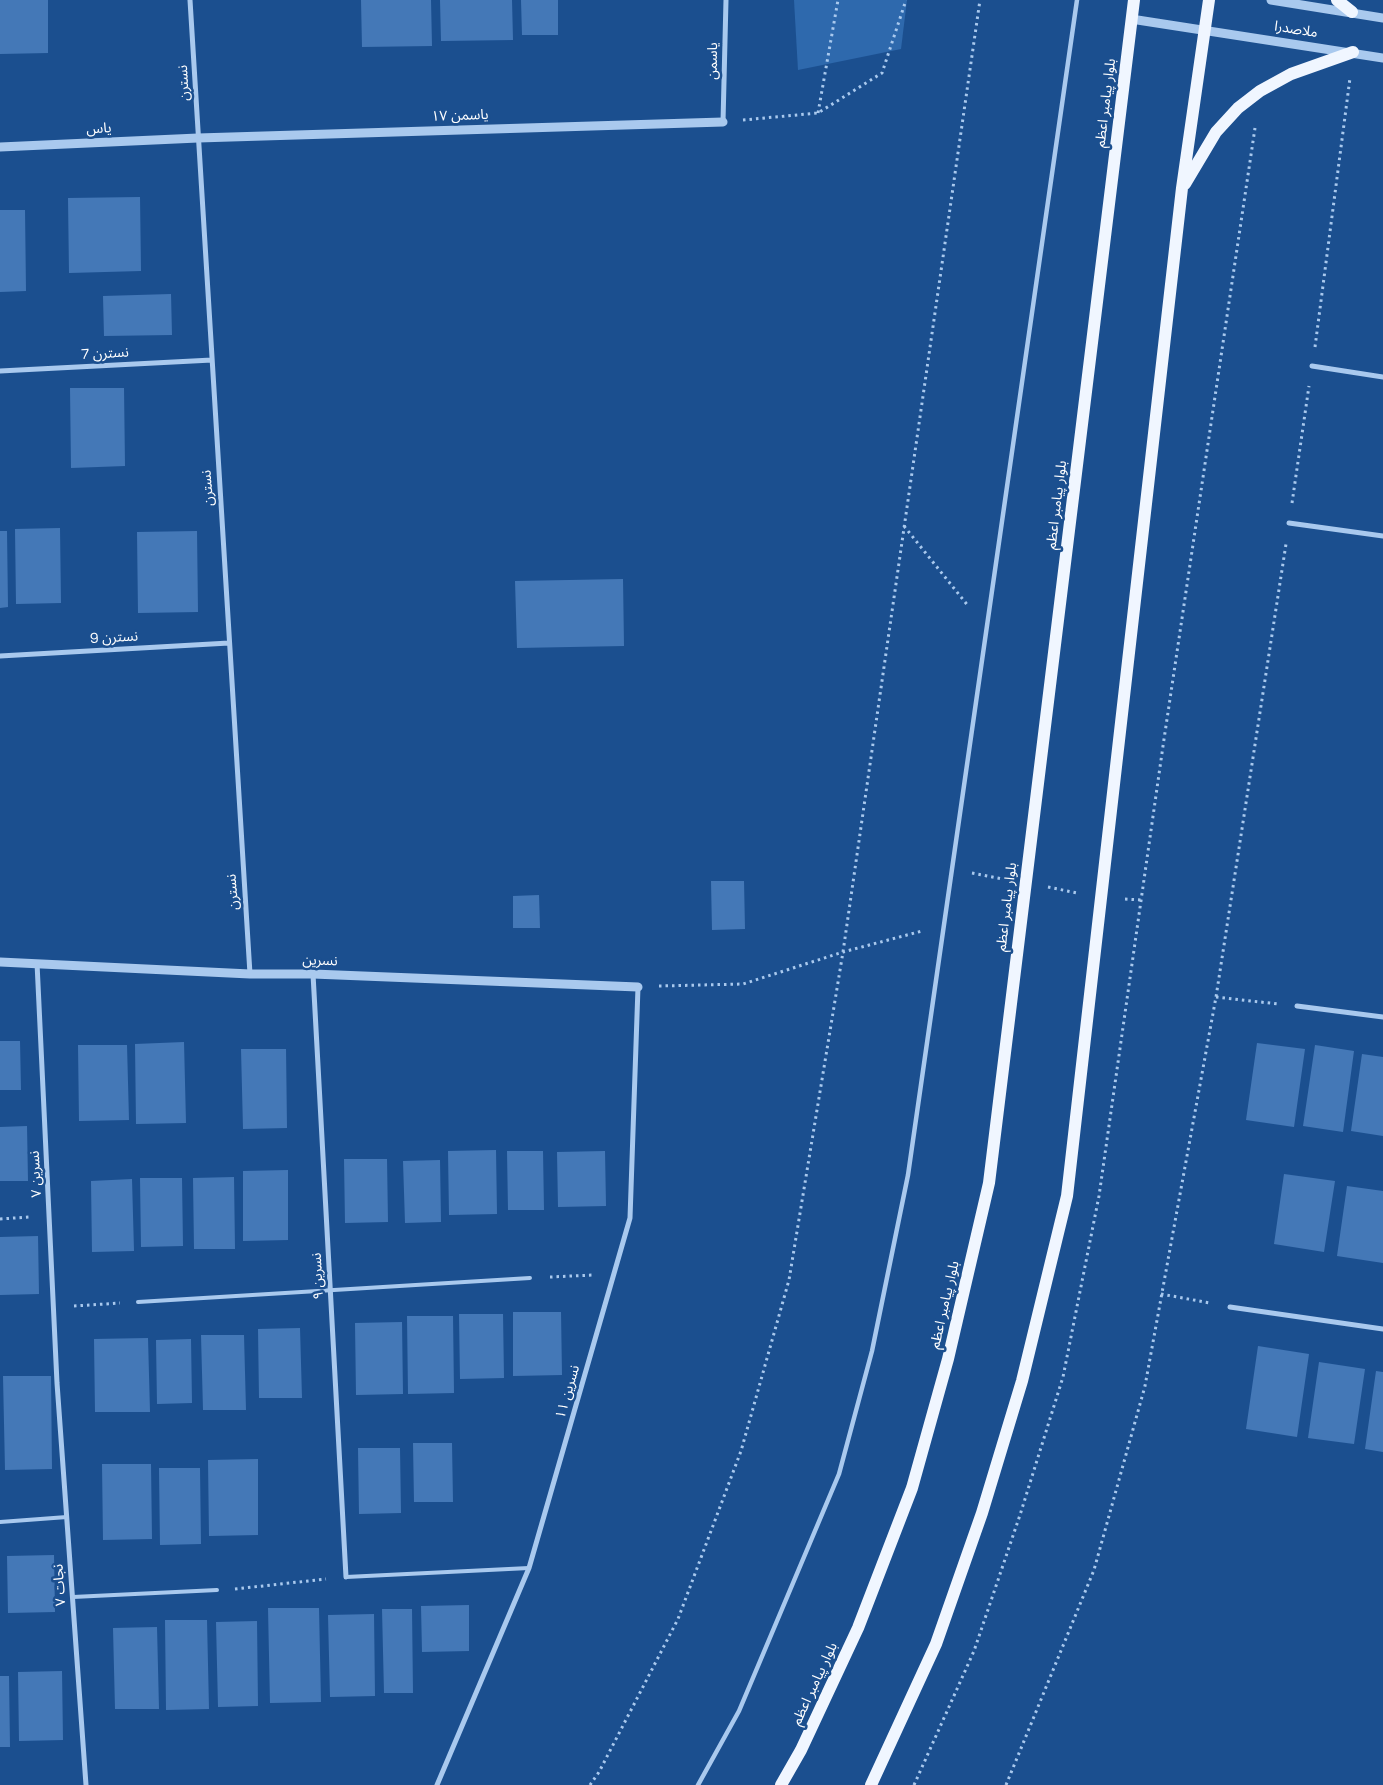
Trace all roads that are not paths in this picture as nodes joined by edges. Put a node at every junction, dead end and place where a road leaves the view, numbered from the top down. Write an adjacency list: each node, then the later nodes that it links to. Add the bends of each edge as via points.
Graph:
1 (190, 0): 15 (street, نسترن)
2 (726, 0): 14 (street, یاسمن)
3 (1077, 0): 47 (street, via 908,1176 872,1351 839,1474 739,1712)
4 (1134, 0): 10 (main road, بلوار پیامبر اعظم)
5 (1209, 0): 11 (main road)
6 (1270, 0): 8 (street, ملاصدرا)
7 (1337, 0): 8 (main road)
8 (1352, 12): 9 (street, ملاصدرا)
9 (1383, 18)
10 (1131, 19): 11 (street, ملاصدرا); 48 (main road, بلوار پیامبر اعظم, via 989,1184 948,1359 912,1488 858,1628 801,1750)
11 (1204, 30): 12 (street, ملاصدرا); 17 (main road)
12 (1353, 52): 13 (street, ملاصدرا); 17 (main road, via 1291,74 1238,108 1216,132)
13 (1383, 58)
14 (722, 122): 15 (street, یاسمن ۱۷)
15 (198, 138): 16 (street, یاس); 18 (street, نسترن)
16 (0, 147)
17 (1182, 188): 49 (main road, via 1067,1196 1022,1381 982,1513 936,1644)
18 (212, 360): 20 (street, نسترن 7); 24 (street, نسترن)
19 (1312, 366): 21 (street)
20 (0, 371)
21 (1383, 377)
22 (1289, 523): 23 (street)
23 (1383, 536)
24 (229, 643): 25 (street, نسترن 9); 28 (street, نسترن)
25 (0, 656)
26 (0, 962): 27 (street, نسرین)
27 (37, 963): 28 (street, نسرین); 38 (street, نسرین ۷)
28 (250, 974): 29 (street, نسرین)
29 (313, 974): 30 (street, نسرین); 34 (street, نسرین ۹)
30 (638, 987): 41 (street, نسرین ۱۱, via 630,1218)
31 (1297, 1006): 32 (street)
32 (1383, 1017)
33 (530, 1278): 34 (lane)
34 (331, 1291): 35 (lane); 42 (street, نسرین ۹)
35 (138, 1302)
36 (1230, 1307): 37 (street)
37 (1383, 1329)
38 (57, 1383): 39 (street, نجات ۷)
39 (67, 1516): 40 (lane); 44 (street, نجات ۷)
40 (0, 1522)
41 (530, 1568): 42 (lane); 46 (street, نسرین ۱۱)
42 (346, 1577)
43 (217, 1590): 44 (lane)
44 (73, 1597): 45 (street, نجات ۷)
45 (86, 1785)
46 (436, 1785)
47 (698, 1785)
48 (781, 1785)
49 (870, 1785)

